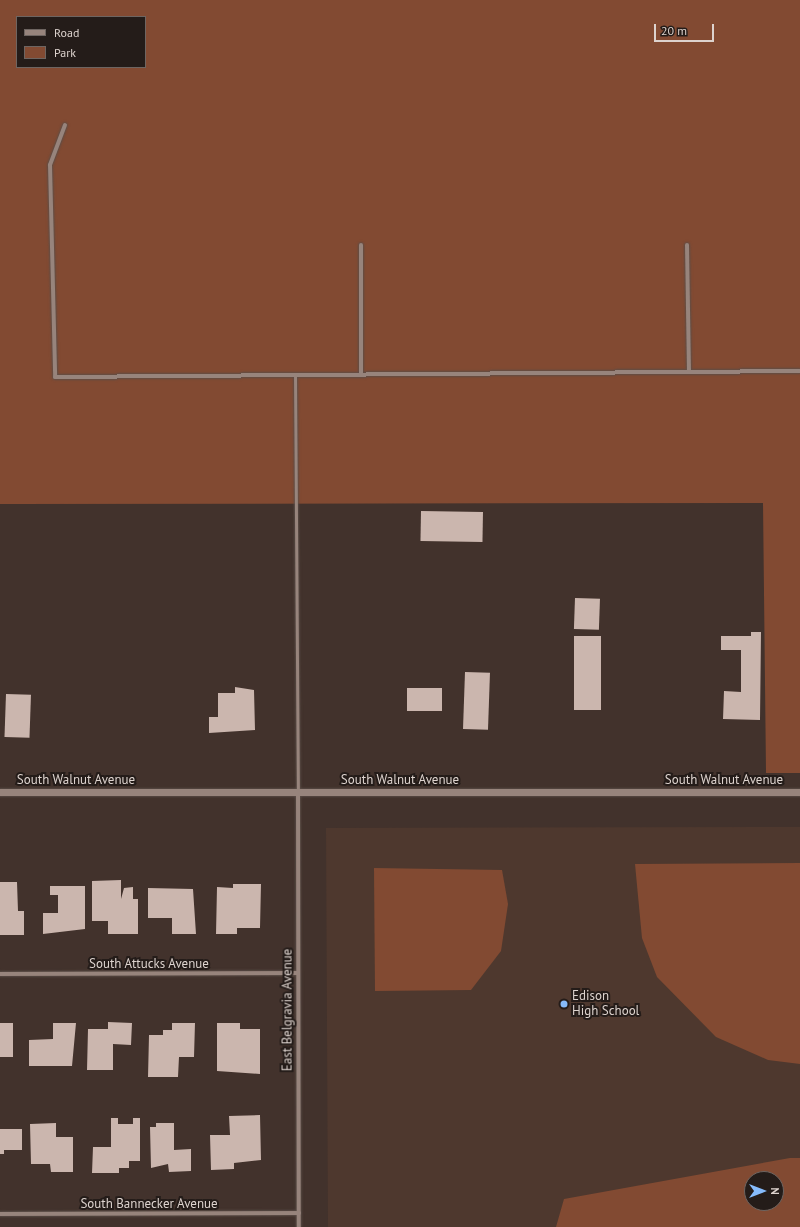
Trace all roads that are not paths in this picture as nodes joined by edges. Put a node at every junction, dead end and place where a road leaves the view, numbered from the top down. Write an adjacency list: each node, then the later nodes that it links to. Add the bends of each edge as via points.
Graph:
1 (65, 125): 6 (street, via 50,165 55,377)
2 (361, 245): 7 (street)
3 (687, 245): 4 (street)
4 (689, 371): 5 (street); 7 (street)
5 (800, 372)
6 (295, 374): 7 (street); 9 (lane)
7 (361, 374)
8 (0, 792): 9 (street, South Walnut Avenue)
9 (298, 792): 10 (street, South Walnut Avenue); 11 (street, East Belgravia Avenue)
10 (800, 792)
11 (297, 973): 12 (street, South Attucks Avenue); 13 (street, East Belgravia Avenue)
12 (0, 974)
13 (299, 1213): 14 (street, South Bannecker Avenue); 15 (street, East Belgravia Avenue)
14 (0, 1214)
15 (299, 1227)

